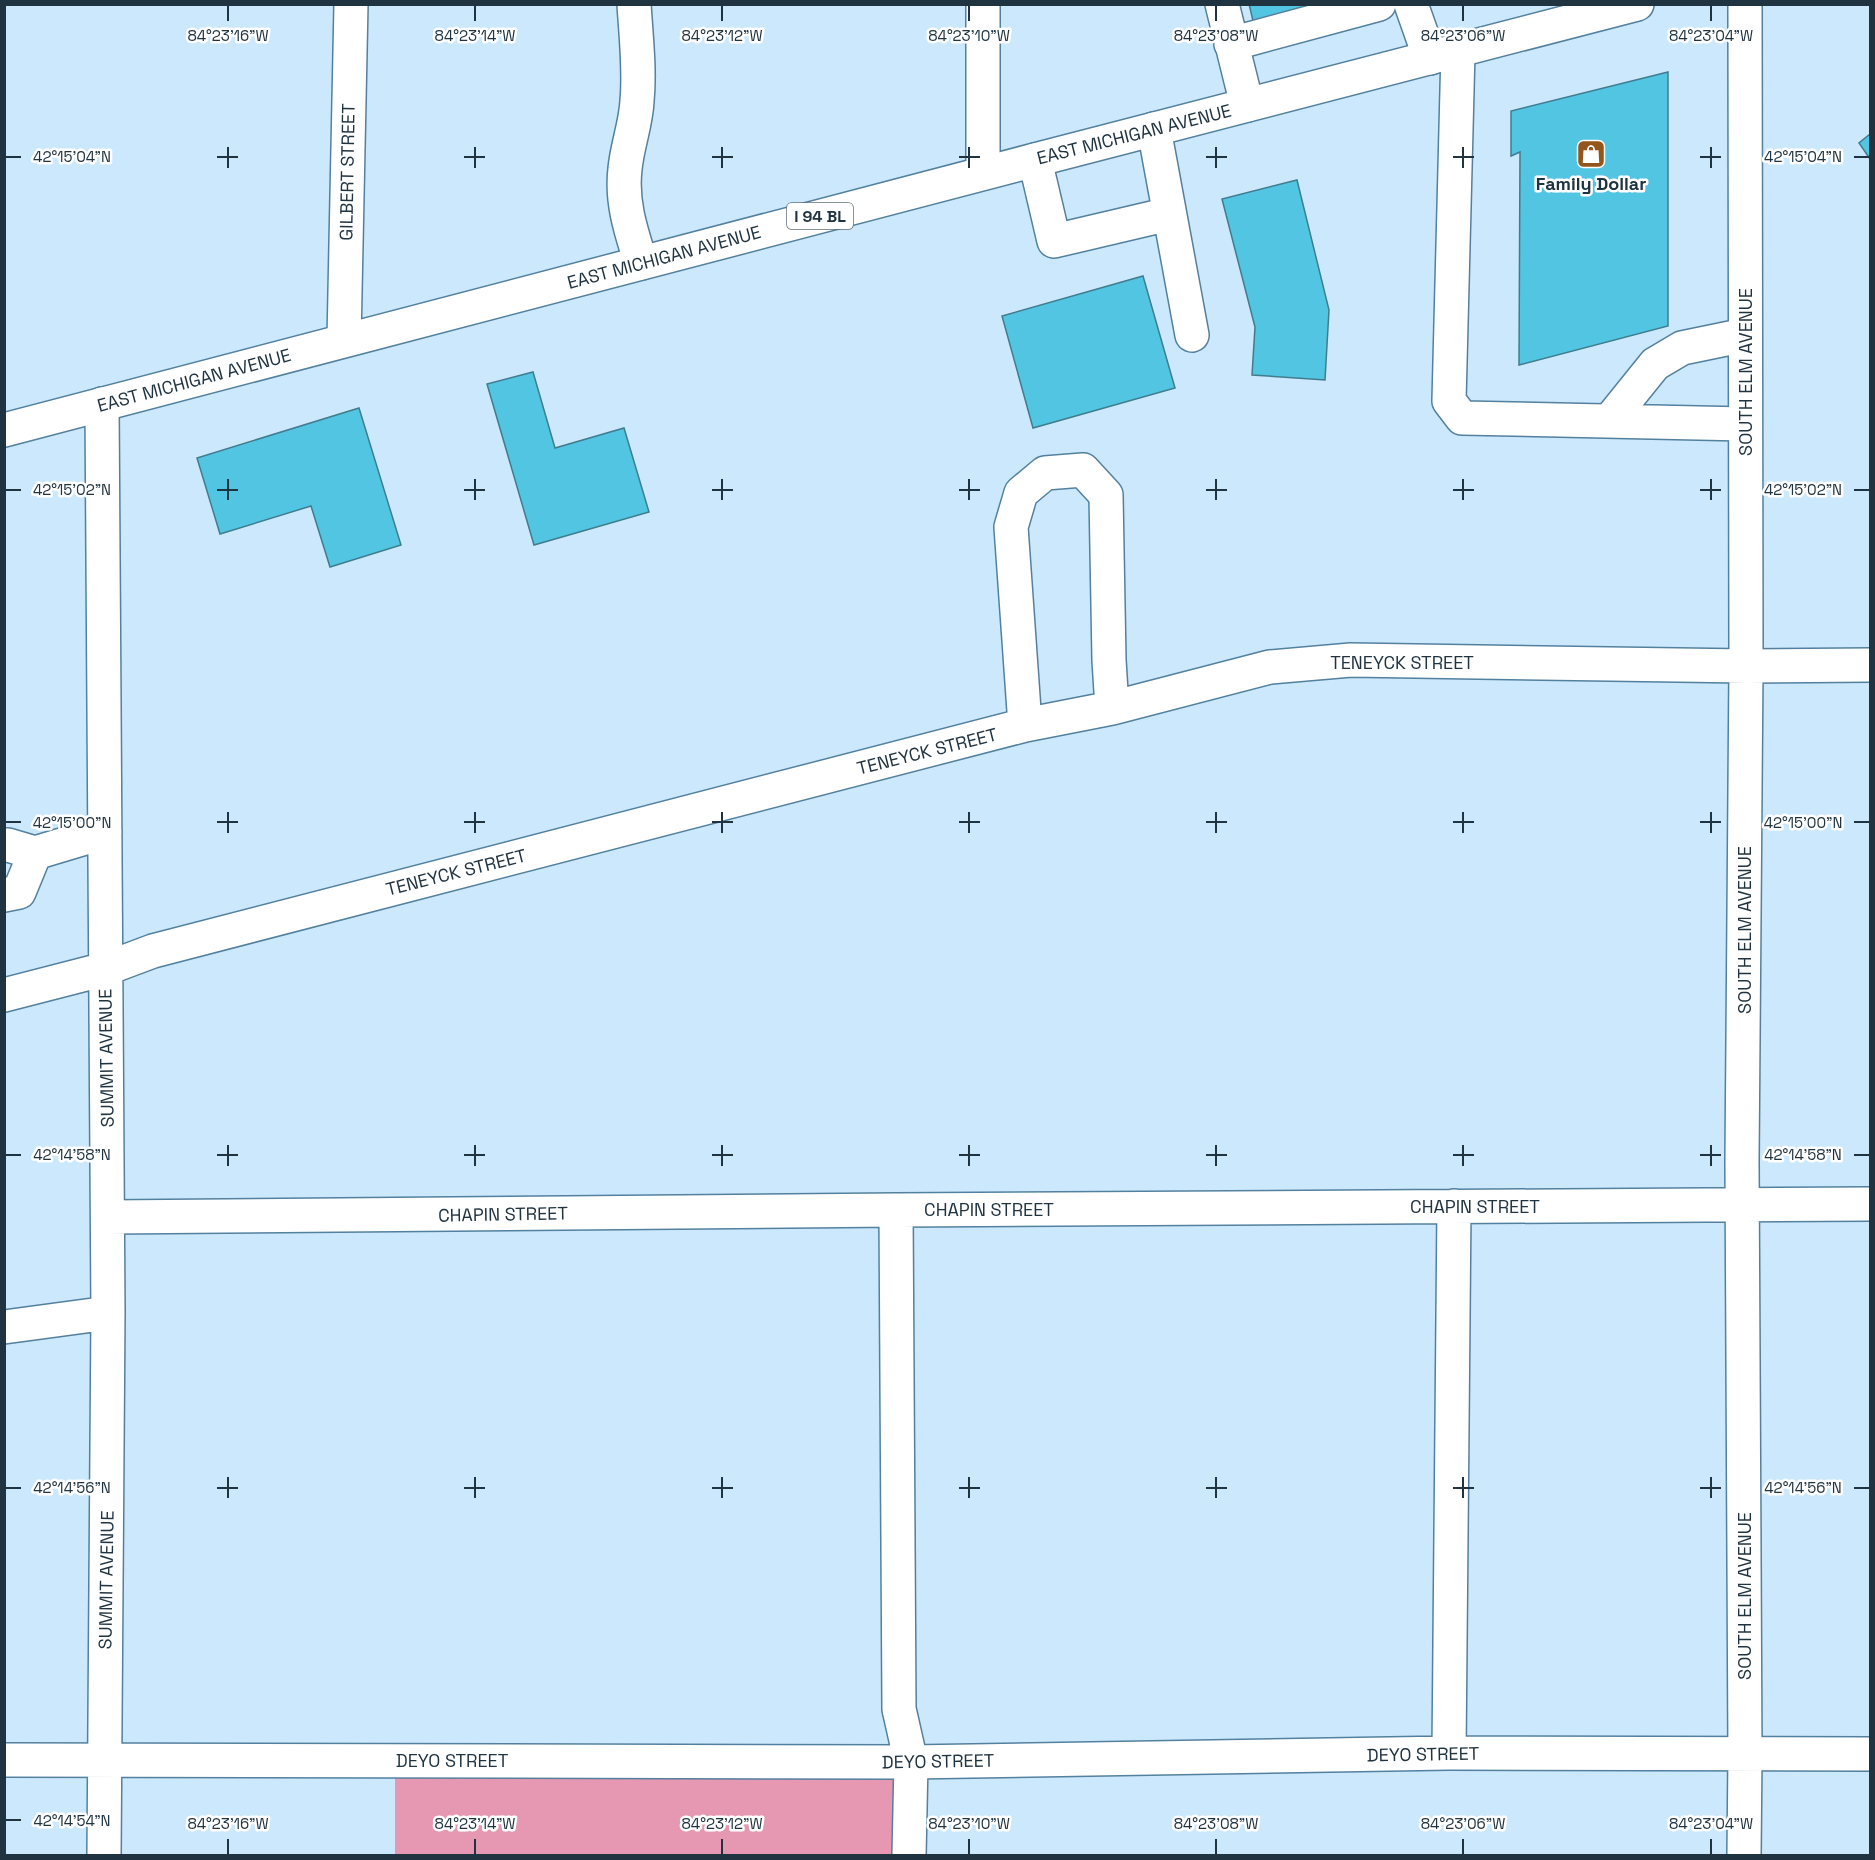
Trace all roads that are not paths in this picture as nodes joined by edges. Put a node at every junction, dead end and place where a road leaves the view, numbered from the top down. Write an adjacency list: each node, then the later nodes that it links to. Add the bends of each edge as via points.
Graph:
1 (351, 4): 19 (street, GILBERT STREET)
2 (634, 4): 16 (street, via 639,71 624,194)
3 (983, 4): 14 (street)
4 (1222, 4): 9 (street)
5 (1379, 4): 9 (street)
6 (1411, 4): 10 (street)
7 (1637, 4): 10 (street, EAST MICHIGAN AVENUE / I 94 BL)
8 (1745, 4): 18 (street, SOUTH ELM AVENUE)
9 (1231, 44): 11 (street)
10 (1444, 54): 11 (street, EAST MICHIGAN AVENUE / I 94 BL); 21 (street, via 1449,401 1462,418)
11 (1247, 105): 12 (street, EAST MICHIGAN AVENUE / I 94 BL)
12 (1154, 129): 13 (street, EAST MICHIGAN AVENUE / I 94 BL); 15 (street)
13 (1035, 160): 14 (street, EAST MICHIGAN AVENUE / I 94 BL); 15 (street, via 1054,241)
14 (982, 173): 16 (street, EAST MICHIGAN AVENUE / I 94 BL)
15 (1169, 214): 17 (street)
16 (641, 263): 19 (street, EAST MICHIGAN AVENUE / I 94 BL)
17 (1192, 335)
18 (1745, 335): 21 (street, via 1682,348 1655,364); 22 (street, SOUTH ELM AVENUE)
19 (344, 340): 20 (street, EAST MICHIGAN AVENUE / I 94 BL)
20 (102, 404): 23 (street, EAST MICHIGAN AVENUE / I 94 BL); 28 (street, SUMMIT AVENUE)
21 (1609, 421): 22 (street)
22 (1745, 424): 25 (street, SOUTH ELM AVENUE)
23 (4, 430)
24 (1870, 665): 25 (street, TENEYCK STREET)
25 (1746, 666): 26 (street, TENEYCK STREET, via 1351,660 1270,667); 33 (street, SOUTH ELM AVENUE)
26 (1112, 708): 27 (street, TENEYCK STREET); 27 (street, via 1106,495 1083,470 1045,473 1021,493 1011,527)
27 (1025, 725): 31 (street, TENEYCK STREET, via 153,951)
28 (105, 832): 29 (street); 31 (street, SUMMIT AVENUE)
29 (20, 849): 30 (street, via 19,892)
30 (4, 895)
31 (105, 969): 32 (street, TENEYCK STREET); 37 (street, SUMMIT AVENUE)
32 (4, 995)
33 (1742, 1204): 34 (street, CHAPIN STREET); 35 (street, CHAPIN STREET); 42 (street, SOUTH ELM AVENUE)
34 (1870, 1204)
35 (1454, 1206): 36 (street, CHAPIN STREET); 40 (street)
36 (896, 1210): 37 (street, CHAPIN STREET); 45 (street, via 899,1709)
37 (108, 1217): 38 (street, SUMMIT AVENUE)
38 (108, 1313): 39 (street); 43 (street, SUMMIT AVENUE)
39 (4, 1327)
40 (1449, 1753): 42 (street, DEYO STREET); 45 (street, DEYO STREET)
41 (1870, 1754): 42 (street, DEYO STREET)
42 (1745, 1755): 48 (street, SOUTH ELM AVENUE)
43 (104, 1759): 44 (street, DEYO STREET); 45 (street, DEYO STREET); 46 (street, SUMMIT AVENUE)
44 (4, 1760)
45 (911, 1762): 47 (street)
46 (104, 1856)
47 (909, 1856)
48 (1744, 1856)

